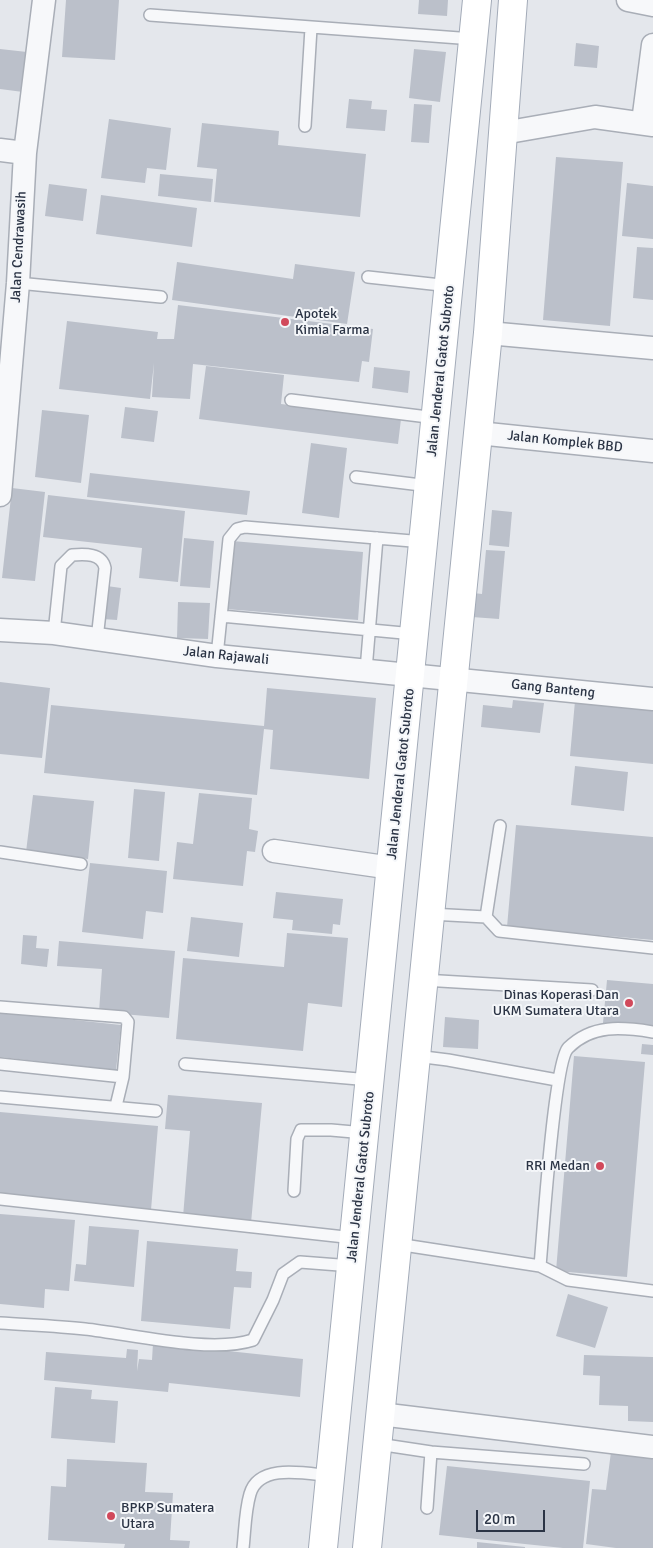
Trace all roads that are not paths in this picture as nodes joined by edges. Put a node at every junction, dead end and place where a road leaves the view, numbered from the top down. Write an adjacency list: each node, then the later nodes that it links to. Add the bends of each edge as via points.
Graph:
1 (44, 0): 14 (street, Jalan Cendrawasih)
2 (512, 0): 8 (main road)
3 (628, 0): 4 (street)
4 (653, 5)
5 (150, 15): 7 (lane)
6 (475, 21): 7 (lane); 8 (main road); 17 (main road, Jalan Jenderal Gatot Subroto)
7 (311, 28): 11 (lane)
8 (509, 28): 12 (main road)
9 (653, 45): 10 (street)
10 (648, 124): 12 (street, via 594,117)
11 (305, 126)
12 (502, 133): 20 (main road)
13 (0, 150): 14 (street)
14 (25, 153): 16 (street, Jalan Cendrawasih)
15 (368, 277): 17 (lane)
16 (18, 283): 18 (lane); 19 (street, Jalan Cendrawasih)
17 (450, 286): 23 (main road, Jalan Jenderal Gatot Subroto)
18 (160, 297)
19 (7, 322): 28 (street, Jalan Cendrawasih)
20 (488, 333): 21 (street); 24 (main road)
21 (653, 348)
22 (291, 400): 23 (lane)
23 (437, 418): 27 (main road, Jalan Jenderal Gatot Subroto)
24 (478, 433): 25 (street, Jalan Komplek BBD); 40 (main road)
25 (653, 451)
26 (356, 477): 27 (lane)
27 (430, 486): 30 (main road, Jalan Jenderal Gatot Subroto)
28 (0, 495)
29 (377, 538): 30 (lane); 31 (lane, via 245,527 237,529 229,539); 32 (lane)
30 (424, 542): 35 (main road, Jalan Jenderal Gatot Subroto)
31 (221, 616): 32 (lane); 37 (lane)
32 (369, 628): 35 (lane); 38 (lane)
33 (0, 630): 34 (street, Jalan Rajawali)
34 (54, 633): 36 (street, Jalan Rajawali); 36 (lane, via 61,566 72,555 93,555 100,558 105,568)
35 (415, 634): 39 (main road, Jalan Jenderal Gatot Subroto)
36 (97, 639): 37 (street, Jalan Rajawali)
37 (217, 656): 38 (street, Jalan Rajawali)
38 (366, 670): 39 (street, Jalan Rajawali)
39 (411, 674): 40 (street, Jalan Rajawali); 46 (main road, Jalan Jenderal Gatot Subroto)
40 (453, 678): 41 (street, Gang Banteng); 47 (main road)
41 (653, 699)
42 (500, 826): 48 (lane)
43 (0, 852): 45 (lane)
44 (274, 852): 46 (street)
45 (81, 864)
46 (392, 868): 58 (main road, Jalan Jenderal Gatot Subroto)
47 (430, 914): 48 (lane); 50 (main road)
48 (486, 917): 49 (lane, via 499,931)
49 (653, 948)
50 (423, 980): 51 (lane); 54 (main road)
51 (592, 990)
52 (0, 1007): 57 (lane, via 124,1018 128,1022)
53 (653, 1032): 59 (lane, via 605,1028 588,1033 566,1050)
54 (416, 1056): 59 (lane); 67 (main road)
55 (0, 1064): 57 (lane)
56 (185, 1064): 58 (lane)
57 (124, 1077): 61 (lane)
58 (370, 1080): 63 (main road, Jalan Jenderal Gatot Subroto)
59 (558, 1080): 69 (lane)
60 (0, 1097): 61 (lane)
61 (116, 1106): 62 (lane)
62 (156, 1112)
63 (365, 1133): 64 (lane, via 301,1130); 66 (main road, Jalan Jenderal Gatot Subroto)
64 (294, 1191)
65 (0, 1199): 66 (lane)
66 (354, 1238): 68 (main road, Jalan Jenderal Gatot Subroto)
67 (397, 1244): 69 (lane); 72 (main road)
68 (352, 1266): 71 (lane, via 300,1262 283,1274 253,1340 241,1344 196,1344 84,1329); 73 (main road, Jalan Jenderal Gatot Subroto)
69 (540, 1266): 70 (lane, via 568,1280)
70 (653, 1291)
71 (0, 1323)
72 (380, 1414): 74 (main road); 75 (street)
73 (334, 1440): 74 (main road); 78 (main road, Jalan Jenderal Gatot Subroto)
74 (378, 1444): 76 (lane); 82 (main road)
75 (653, 1447)
76 (431, 1452): 77 (lane); 79 (lane)
77 (584, 1464)
78 (331, 1476): 80 (lane, via 285,1472 267,1475 257,1482 250,1492); 81 (main road, Jalan Jenderal Gatot Subroto)
79 (427, 1508)
80 (243, 1548)
81 (323, 1548)
82 (367, 1548)

